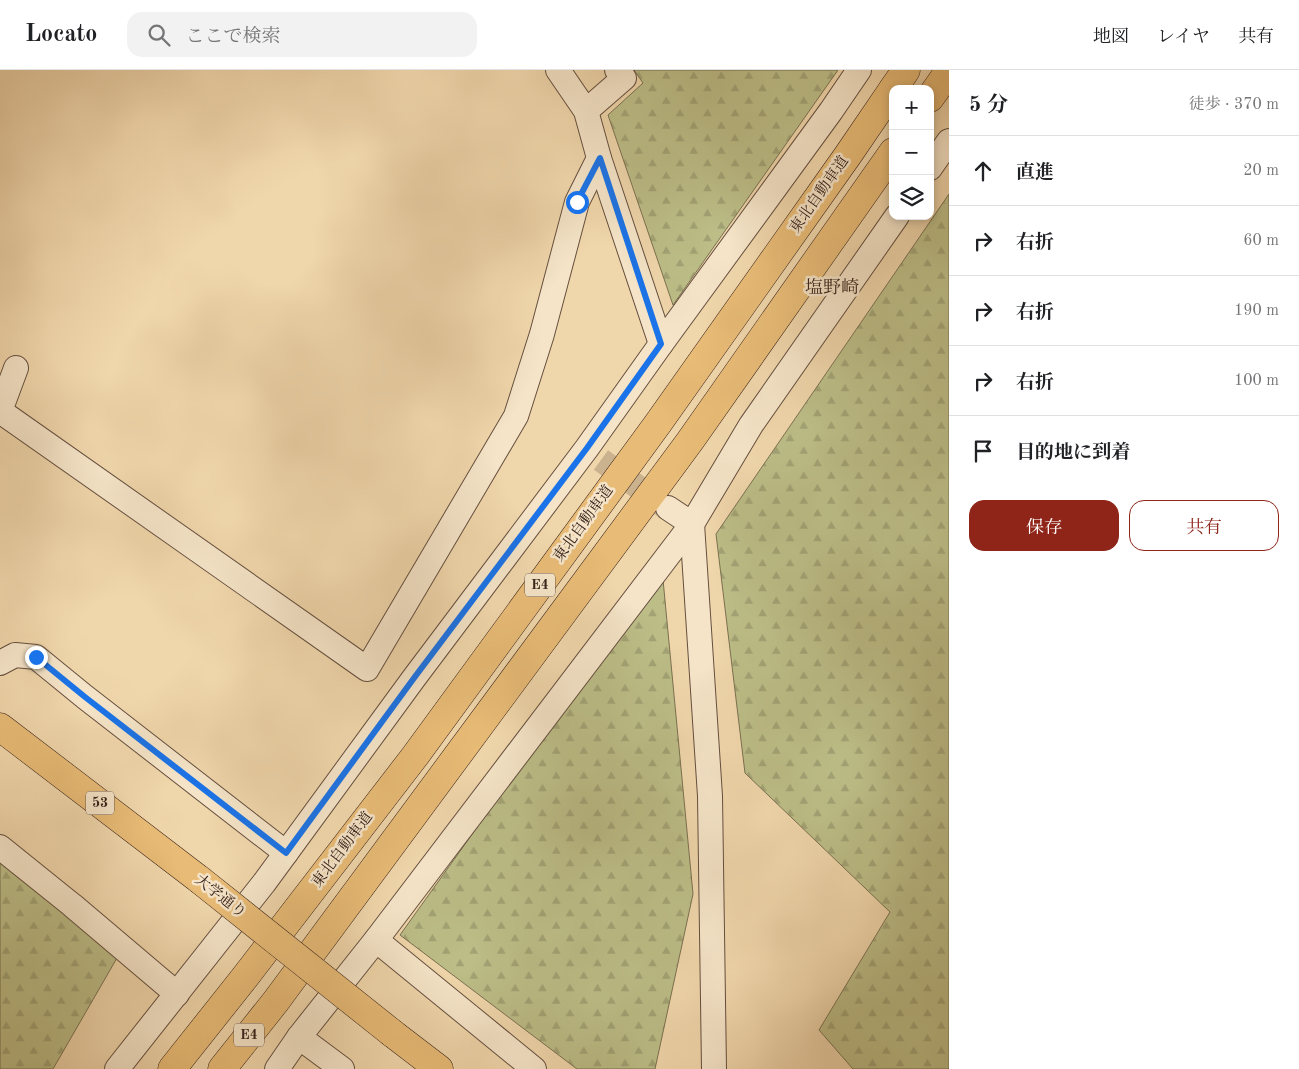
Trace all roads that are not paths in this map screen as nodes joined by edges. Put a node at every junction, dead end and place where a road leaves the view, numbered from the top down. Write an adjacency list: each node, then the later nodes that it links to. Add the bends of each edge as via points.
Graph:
1 (558, 70): 9 (street)
2 (617, 70): 9 (street, via 624,78)
3 (858, 70): 15 (street)
4 (906, 70): 6 (main road, 東北自動車道 / E4)
5 (949, 71): 7 (main road)
6 (896, 85)
7 (934, 92)
8 (889, 95): 29 (main road, 東北自動車道 / E4, via 664,414 421,748)
9 (586, 111): 11 (street)
10 (949, 141): 13 (street)
11 (600, 158): 15 (street); 17 (street, via 577,202 542,334 516,416 367,669)
12 (889, 158): 26 (main road, E4, via 690,442)
13 (934, 162)
14 (894, 220): 19 (street, via 751,425)
15 (661, 344): 23 (street, via 594,454 420,670)
16 (16, 368): 17 (street)
17 (0, 411)
18 (668, 508): 19 (street)
19 (692, 524): 24 (street); 36 (street, via 710,796)
20 (0, 663): 23 (street, via 15,655 36,657)
21 (0, 727): 34 (main road, 大学通り / 53, bridge)
22 (0, 847): 25 (street)
23 (286, 853): 25 (street)
24 (376, 940): 27 (street); 35 (street)
25 (177, 994): 28 (street)
26 (276, 1001): 30 (main road, E4); 31 (main road)
27 (299, 1037): 32 (street); 33 (street)
28 (117, 1069)
29 (172, 1069)
30 (222, 1069)
31 (229, 1069)
32 (277, 1069)
33 (342, 1069)
34 (439, 1069)
35 (534, 1069)
36 (714, 1069)

